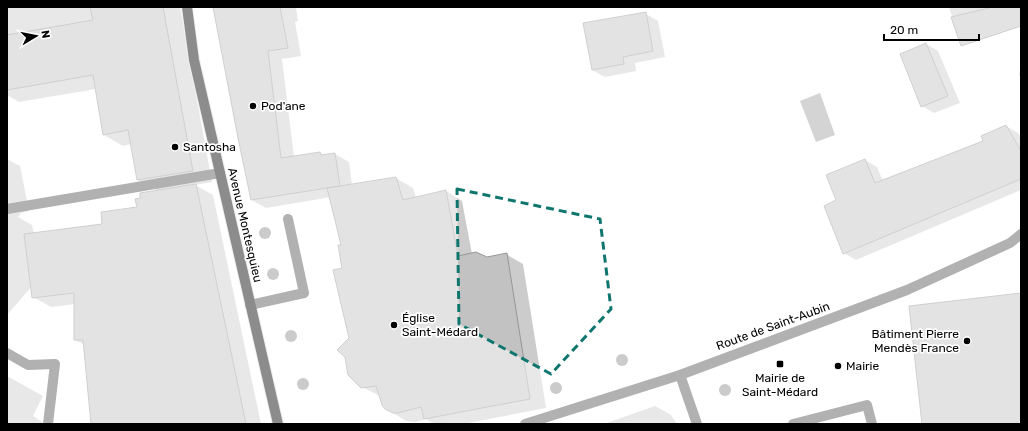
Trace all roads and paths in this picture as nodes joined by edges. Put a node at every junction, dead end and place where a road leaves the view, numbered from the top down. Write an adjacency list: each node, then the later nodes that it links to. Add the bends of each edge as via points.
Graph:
1 (187, 7): 2 (main road, Avenue Montesquieu, via 194,60)
2 (220, 173): 3 (street); 6 (main road, Avenue Montesquieu)
3 (7, 209)
4 (288, 219): 6 (street, via 304,293)
5 (1021, 234): 8 (street, Route de Saint-Aubin, via 1010,244 907,290)
6 (250, 305): 10 (main road, Avenue Montesquieu)
7 (7, 353): 9 (street, via 28,365 55,364)
8 (680, 375): 11 (street, Route de Saint-Aubin); 12 (street)
9 (48, 424)
10 (278, 424)
11 (525, 424)
12 (697, 424)
13 (793, 424): 14 (street, via 867,405)
14 (872, 424)

